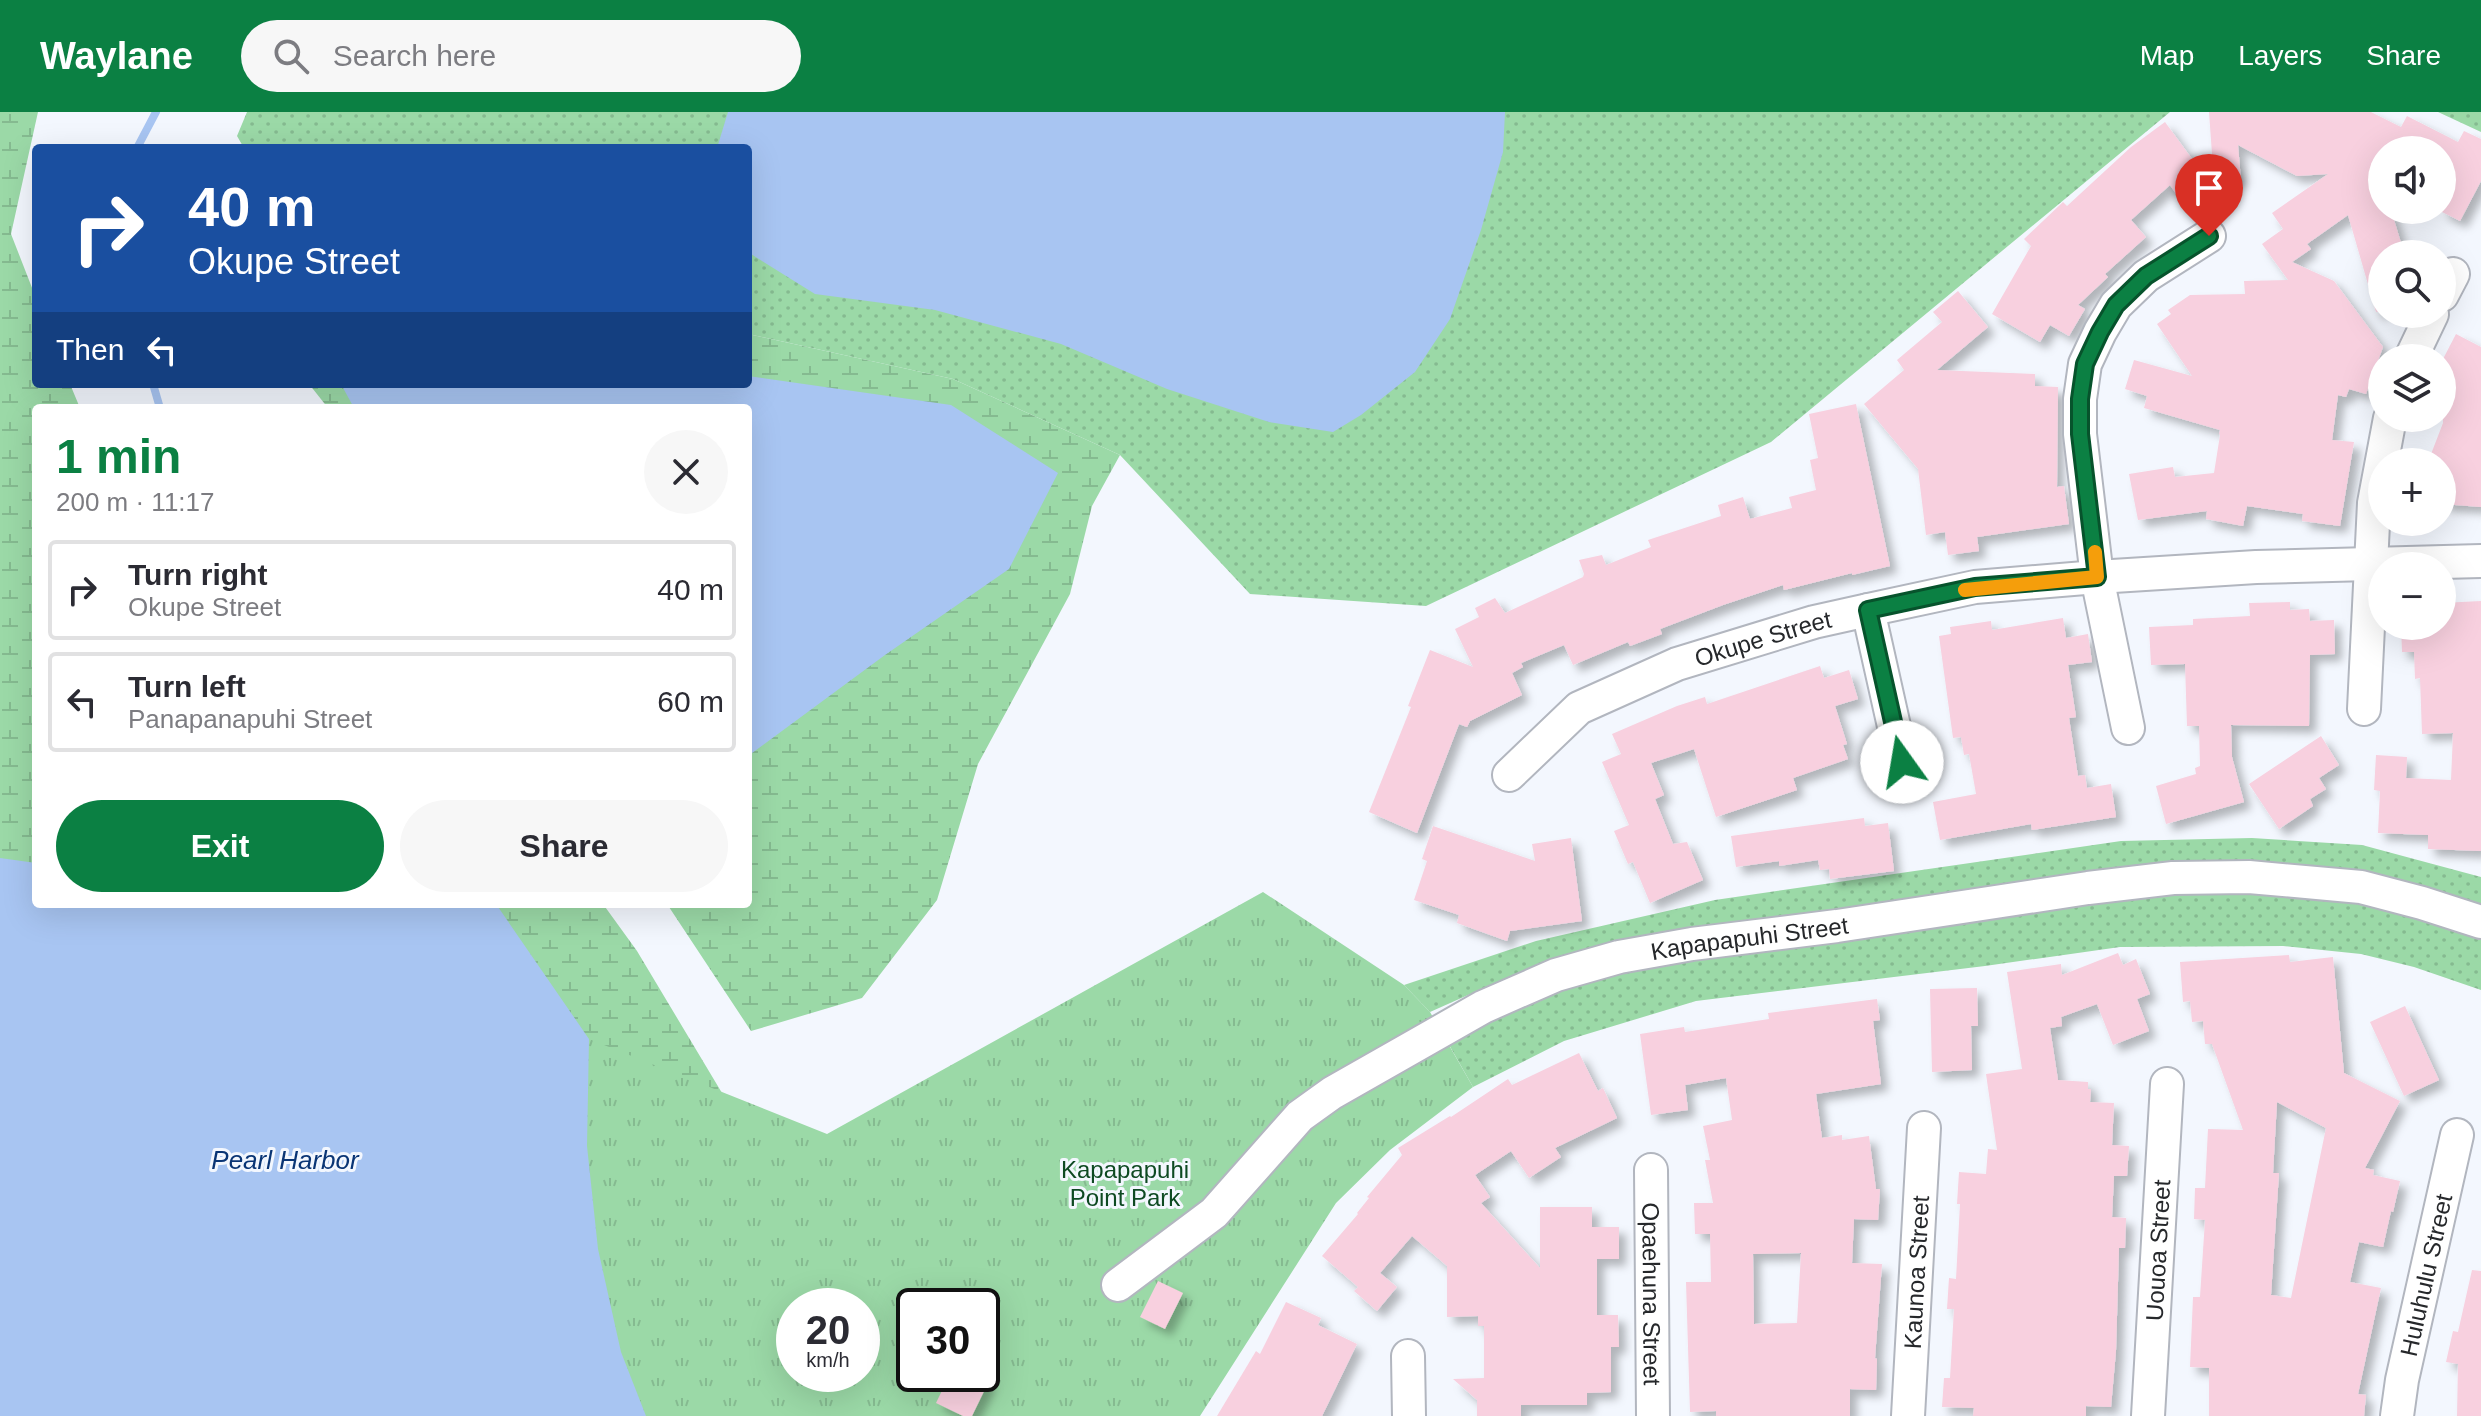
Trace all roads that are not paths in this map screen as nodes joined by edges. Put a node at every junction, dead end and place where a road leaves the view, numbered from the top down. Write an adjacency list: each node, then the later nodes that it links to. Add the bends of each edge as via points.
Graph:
1 (2209, 236): 7 (street, via 2146,276 2116,305 2085,364 2080,434)
2 (2387, 432): 3 (street)
3 (2372, 552)
4 (2481, 561): 5 (street, Okupe Street)
5 (2456, 562)
6 (2368, 564): 7 (street, Okupe Street)
7 (2097, 577): 8 (street, Okupe Street, via 1975,587); 11 (street)
8 (1868, 610): 12 (street); 13 (street, Okupe Street, via 1677,664 1579,708)
9 (2368, 626): 10 (street)
10 (2364, 709)
11 (2128, 728)
12 (1902, 762)
13 (1509, 775)
14 (2481, 922): 19 (street, Kapapapuhi Street, via 2361,887 2249,877 2173,878 1619,957 1556,975 1483,1007 1332,1093 1300,1116 1214,1213)
15 (2167, 1084): 24 (street, Uouoa Street)
16 (1924, 1128): 23 (street, Kaunoa Street)
17 (2457, 1135): 25 (street, Huluhulu Street)
18 (1651, 1170): 22 (street, Opaehuna Street)
19 (1118, 1285)
20 (1408, 1356): 21 (street)
21 (1409, 1416)
22 (1653, 1416)
23 (1908, 1416)
24 (2148, 1416)
25 (2397, 1416)

